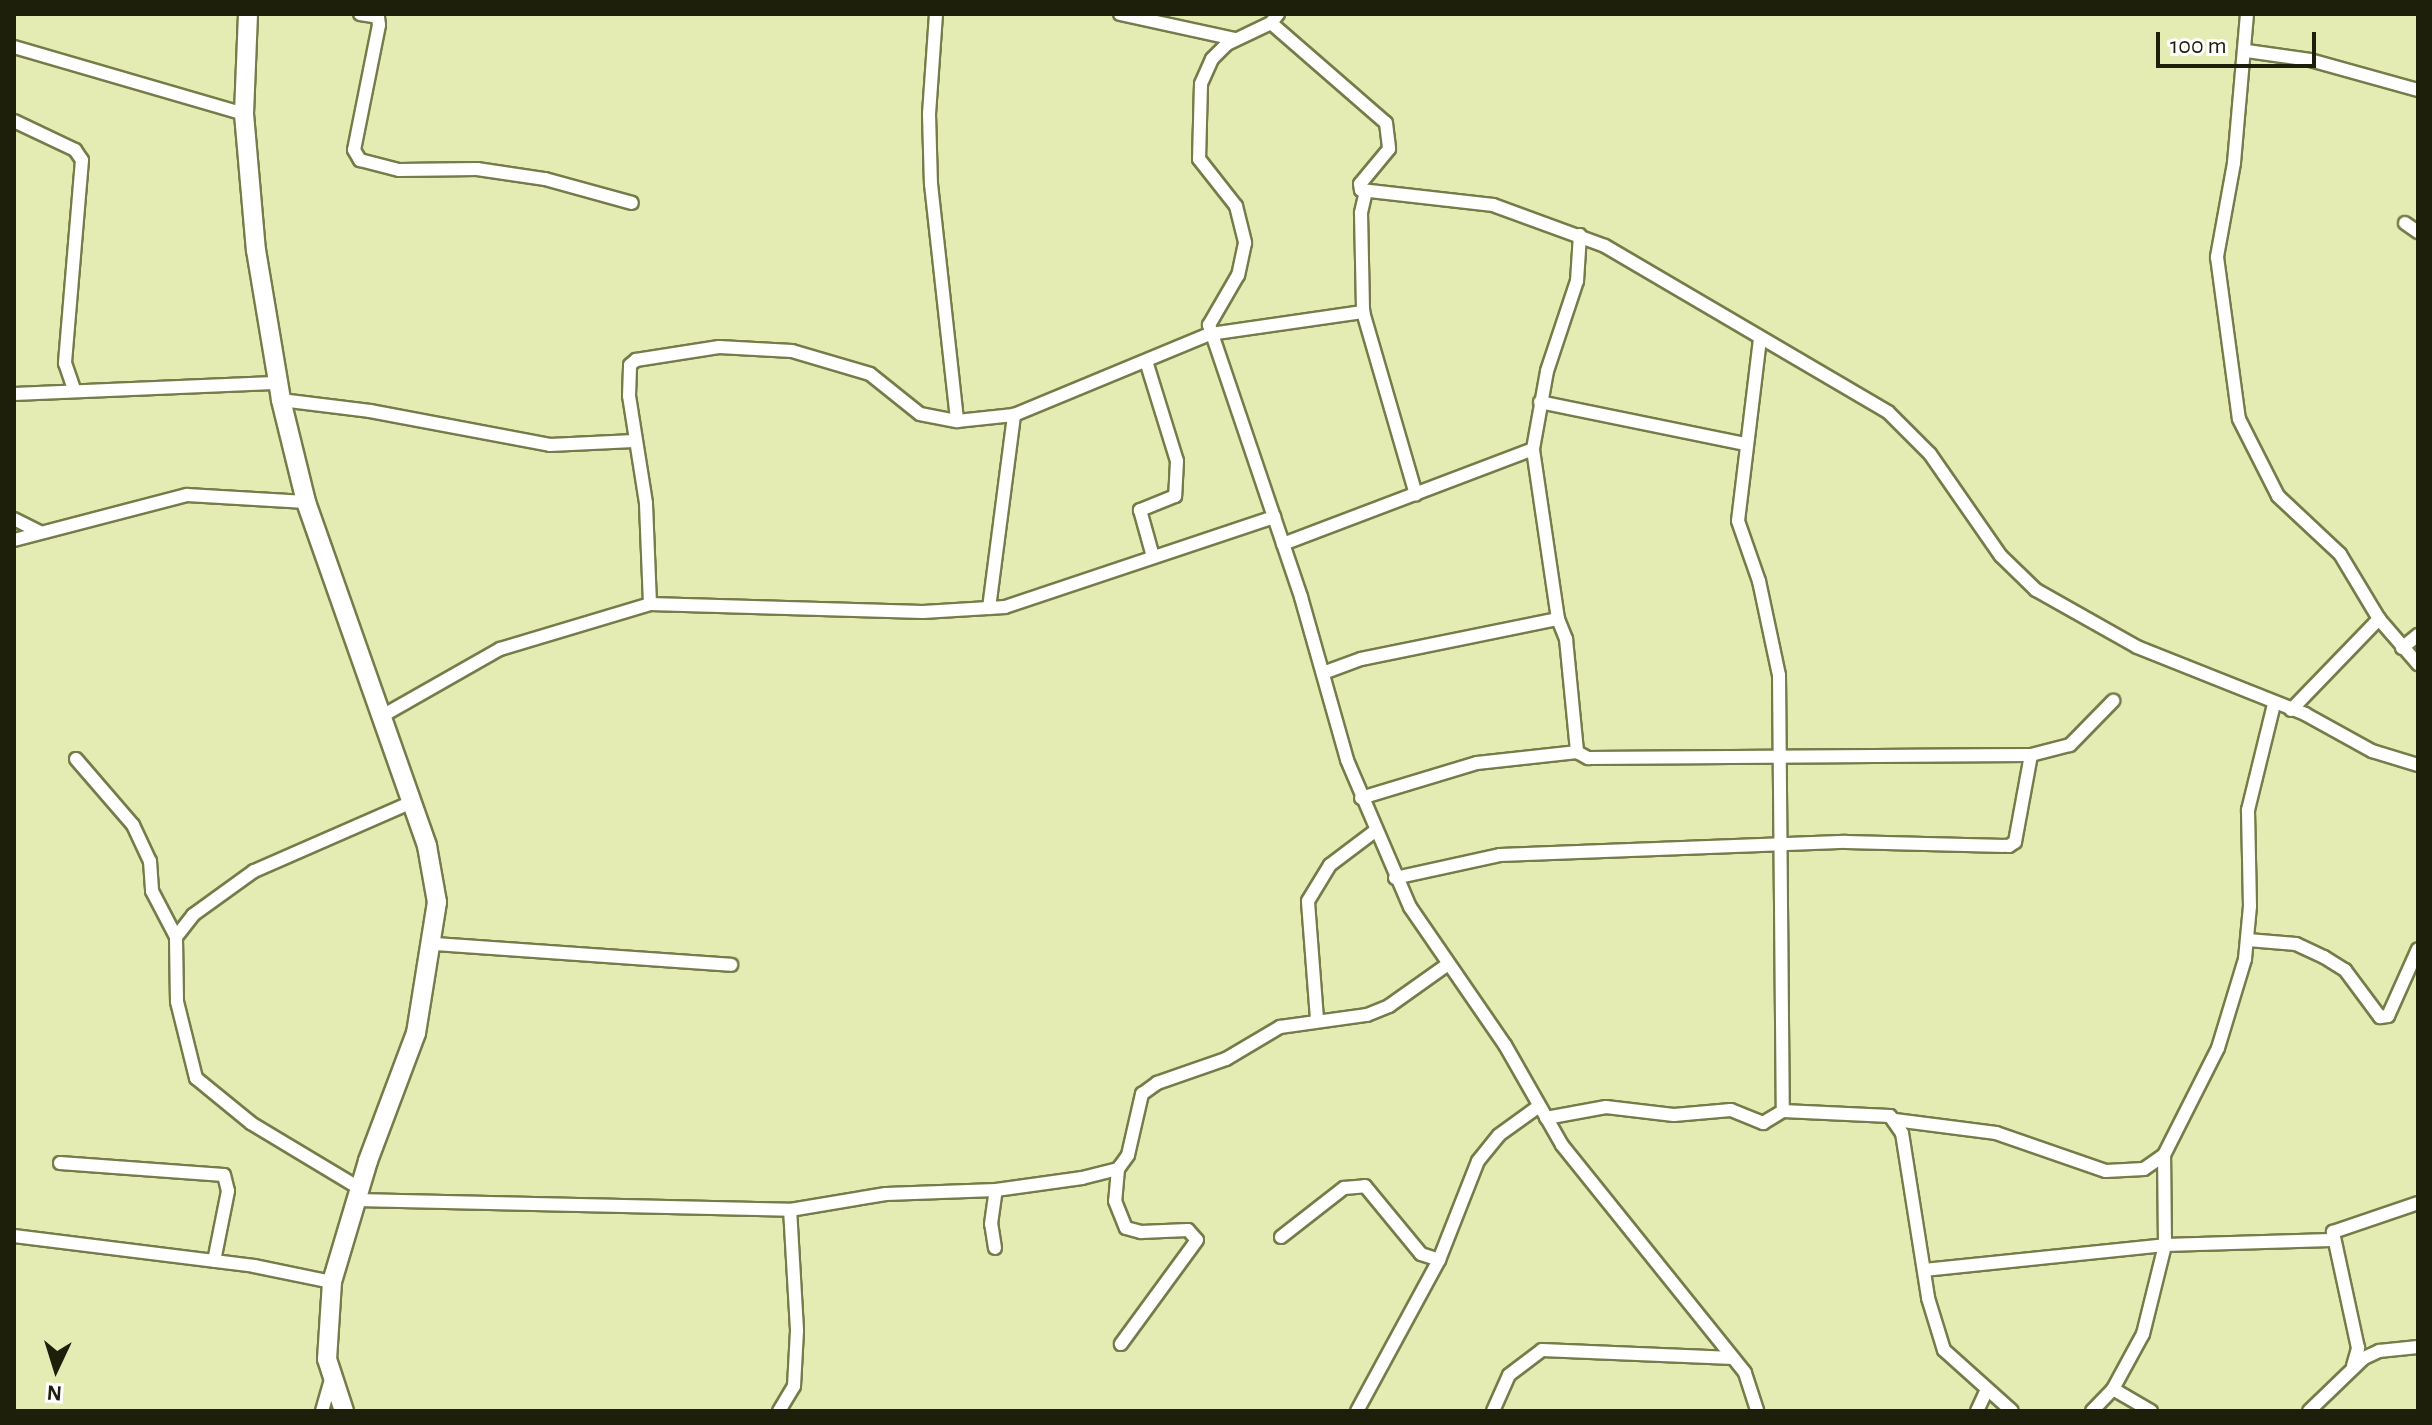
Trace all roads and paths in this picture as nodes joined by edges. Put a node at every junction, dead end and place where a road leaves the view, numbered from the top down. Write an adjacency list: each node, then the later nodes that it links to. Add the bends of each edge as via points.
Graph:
1 (248, 14): 11 (street)
2 (360, 14): 14 (street, via 378,17 379,25 354,150 360,160 399,170 477,169 545,179)
3 (936, 14): 27 (street, via 929,114 931,184)
4 (1120, 14): 7 (street)
5 (2247, 14): 9 (street)
6 (1274, 18): 7 (street); 13 (street, via 1386,123 1389,149 1360,184)
7 (1235, 39): 19 (street, via 1212,59 1201,84 1199,159 1236,206 1245,243 1238,275 1210,319)
8 (14, 47): 11 (street)
9 (2247, 51): 10 (street, via 2310,60); 42 (street, via 2217,257 2239,419 2270,484 2340,554)
10 (2418, 90)
11 (244, 114): 23 (street, via 256,250)
12 (14, 121): 22 (street, via 75,150 82,160 65,363)
13 (1366, 191): 17 (street, via 1478,202); 18 (street, via 1361,213)
14 (632, 203)
15 (2405, 223): 16 (street)
16 (2418, 232)
17 (1580, 235): 20 (street); 25 (street, via 1577,281)
18 (1363, 312): 19 (street); 31 (street)
19 (1210, 334): 21 (street); 33 (street)
20 (1760, 339): 29 (street); 48 (street, via 1888,412 1930,454 2001,556 2036,590 2137,647)
21 (1146, 361): 26 (street); 38 (street, via 1177,461 1175,496 1140,510)
22 (74, 389): 23 (street); 24 (street)
23 (280, 392): 28 (street, via 550,445); 32 (street)
24 (14, 394)
25 (1540, 402): 29 (street); 30 (street)
26 (1014, 415): 27 (street); 40 (street)
27 (957, 421): 28 (street, via 920,414 884,382 814,356 719,347 654,355 630,365)
28 (634, 441): 39 (street, via 646,503)
29 (1745, 444): 53 (street, via 1738,521 1759,581 1779,675)
30 (1533, 449): 31 (street); 41 (street)
31 (1416, 494): 37 (street)
32 (306, 502): 35 (street, via 187,495); 50 (street)
33 (1274, 517): 37 (street); 38 (street)
34 (14, 519): 35 (street)
35 (39, 532): 36 (street)
36 (14, 540)
37 (1283, 544): 46 (street)
38 (1152, 553): 40 (street, via 1037,599)
39 (650, 604): 40 (street, via 923,612); 50 (street, via 500,649)
40 (989, 608)
41 (1558, 619): 46 (street, via 1361,659); 51 (street, via 1566,639)
42 (2379, 619): 44 (street); 49 (street)
43 (2418, 635): 44 (street)
44 (2402, 648): 45 (street)
45 (2418, 664)
46 (1323, 673): 56 (street)
47 (2113, 701): 52 (street, via 2070,745)
48 (2274, 704): 49 (street); 62 (street, via 2248,810)
49 (2291, 710): 55 (street, via 2367,749)
50 (382, 716): 57 (street)
51 (1577, 752): 53 (street, via 1588,758); 56 (street, via 1477,763)
52 (2031, 755): 53 (street); 59 (street, via 2015,842 2009,846)
53 (1782, 756): 59 (street)
54 (76, 759): 61 (street, via 133,825 150,861 152,891)
55 (2418, 765)
56 (1361, 798): 58 (street)
57 (412, 802): 61 (street, via 254,871 193,915); 63 (street, via 434,874)
58 (1375, 831): 60 (street); 67 (street, via 1330,865 1308,901)
59 (1783, 844): 60 (street, via 1500,855); 68 (street)
60 (1395, 878): 66 (street)
61 (176, 937): 75 (street, via 177,1002 196,1078 251,1123)
62 (2248, 940): 64 (street, via 2296,944 2324,957 2345,970 2380,1017 2388,1016); 71 (street, via 2218,1048)
63 (434, 944): 65 (street, via 592,960); 75 (street, via 416,1033)
64 (2418, 949)
65 (731, 965)
66 (1447, 965): 67 (street, via 1389,1006 1367,1015); 69 (street, via 1505,1045)
67 (1317, 1019): 73 (street, via 1280,1027 1226,1059 1149,1088 1137,1108 1134,1147)
68 (1783, 1111): 69 (street, via 1763,1123 1731,1110 1674,1115 1606,1107); 70 (street, via 1882,1112)
69 (1542, 1112): 83 (street, via 1499,1135 1478,1161); 89 (street, via 1578,1167)
70 (1895, 1120): 71 (street, via 1996,1133 2106,1171 2144,1169); 85 (street, via 1902,1133)
71 (2164, 1155): 81 (street)
72 (60, 1163): 84 (street, via 224,1175 228,1191)
73 (1118, 1169): 74 (street); 87 (street, via 1115,1201 1126,1228 1188,1230 1197,1240)
74 (996, 1190): 77 (street, via 886,1194); 82 (street, via 991,1224)
75 (358, 1194): 77 (street); 86 (street)
76 (2418, 1203): 80 (street, via 2339,1227)
77 (790, 1210): 96 (street, via 797,1330 794,1386)
78 (14, 1236): 84 (street)
79 (1281, 1237): 83 (street, via 1344,1188 1365,1186 1421,1254)
80 (2331, 1240): 81 (street); 90 (street, via 2358,1348)
81 (2165, 1245): 85 (street); 92 (street, via 2143,1334)
82 (995, 1248)
83 (1439, 1260): 97 (street)
84 (214, 1261): 86 (street)
85 (1924, 1270): 93 (street, via 1933,1324 1944,1350)
86 (332, 1282): 91 (street, via 325,1334)
87 (1121, 1344)
88 (2418, 1347): 90 (street, via 2379,1351)
89 (1733, 1358): 98 (street, via 1542,1350 1509,1375); 99 (street, via 1745,1373)
90 (2353, 1366): 104 (street)
91 (331, 1379): 94 (street); 95 (street)
92 (2113, 1389): 102 (street); 103 (street)
93 (1987, 1390): 100 (street); 101 (street)
94 (322, 1411)
95 (344, 1411)
96 (779, 1411)
97 (1357, 1411)
98 (1493, 1411)
99 (1757, 1411)
100 (1977, 1411)
101 (2012, 1411)
102 (2092, 1411)
103 (2151, 1411)
104 (2309, 1411)

